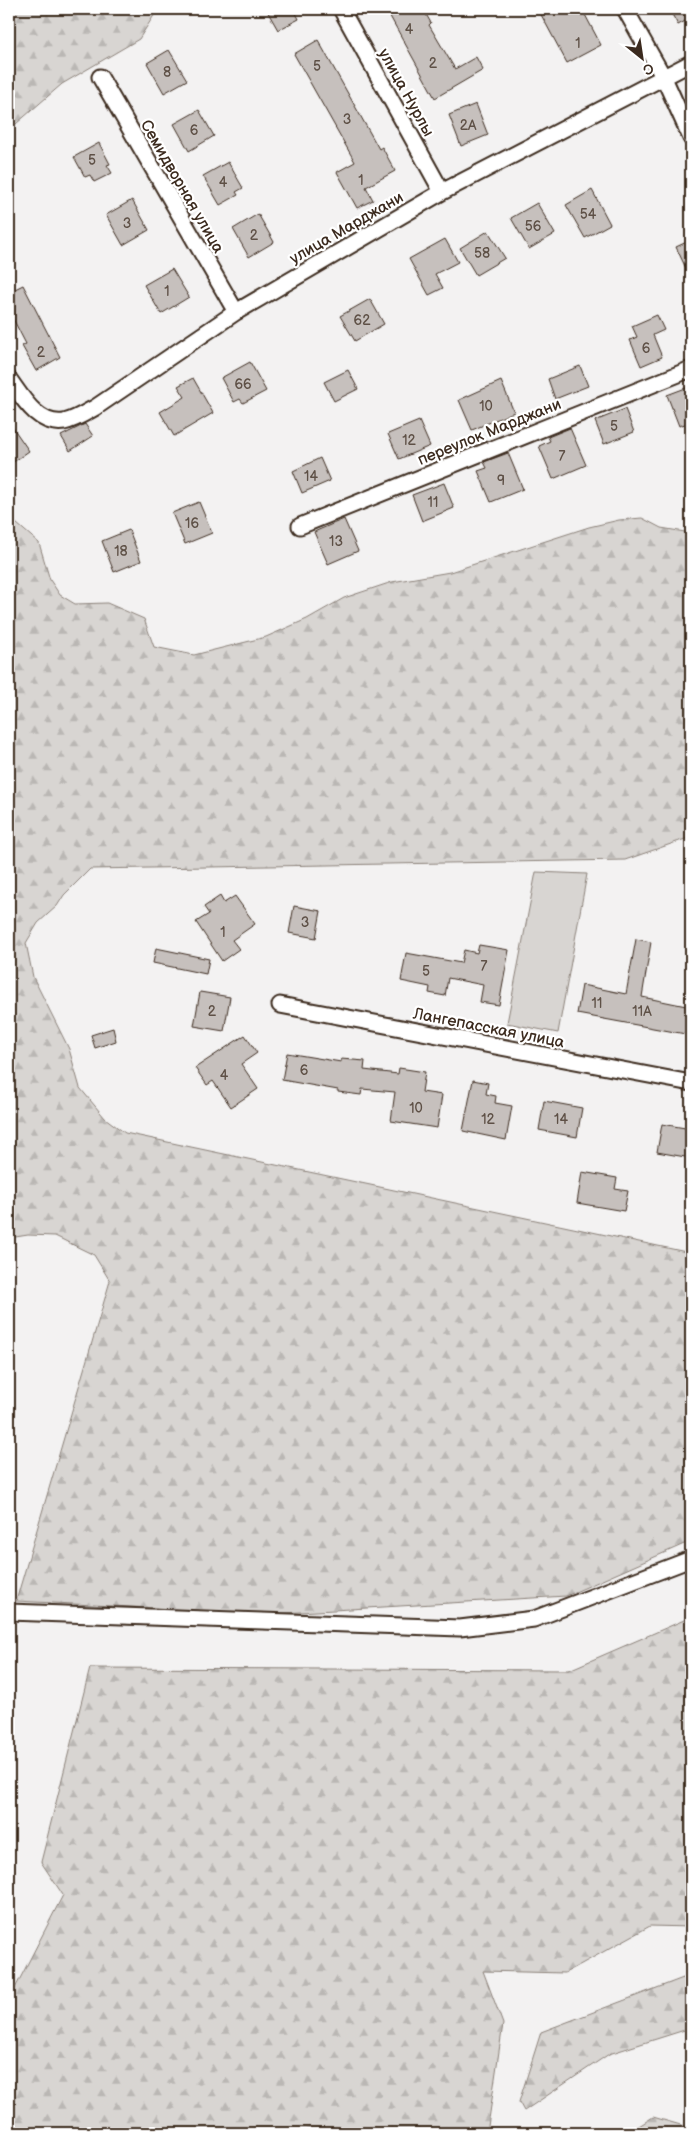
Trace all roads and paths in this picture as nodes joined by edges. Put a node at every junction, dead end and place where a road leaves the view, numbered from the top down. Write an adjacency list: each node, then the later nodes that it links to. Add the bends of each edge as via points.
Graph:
1 (342, 9): 7 (street, улица Нурлы)
2 (625, 9): 5 (street)
3 (691, 64): 5 (street, улица Марджани)
4 (100, 77): 8 (street, Семидворная улица)
5 (664, 78): 6 (street); 7 (street, улица Марджани)
6 (691, 138)
7 (442, 192): 8 (street, улица Марджани)
8 (236, 312): 10 (street, улица Марджани, via 96,407 64,422 43,418 30,408)
9 (691, 369): 11 (street, переулок Марджани)
10 (9, 379)
11 (300, 526)
12 (280, 1005): 13 (street, Лангепасская улица)
13 (691, 1084)
14 (691, 1559): 15 (street, via 534,1619 460,1628)
15 (9, 1612)

